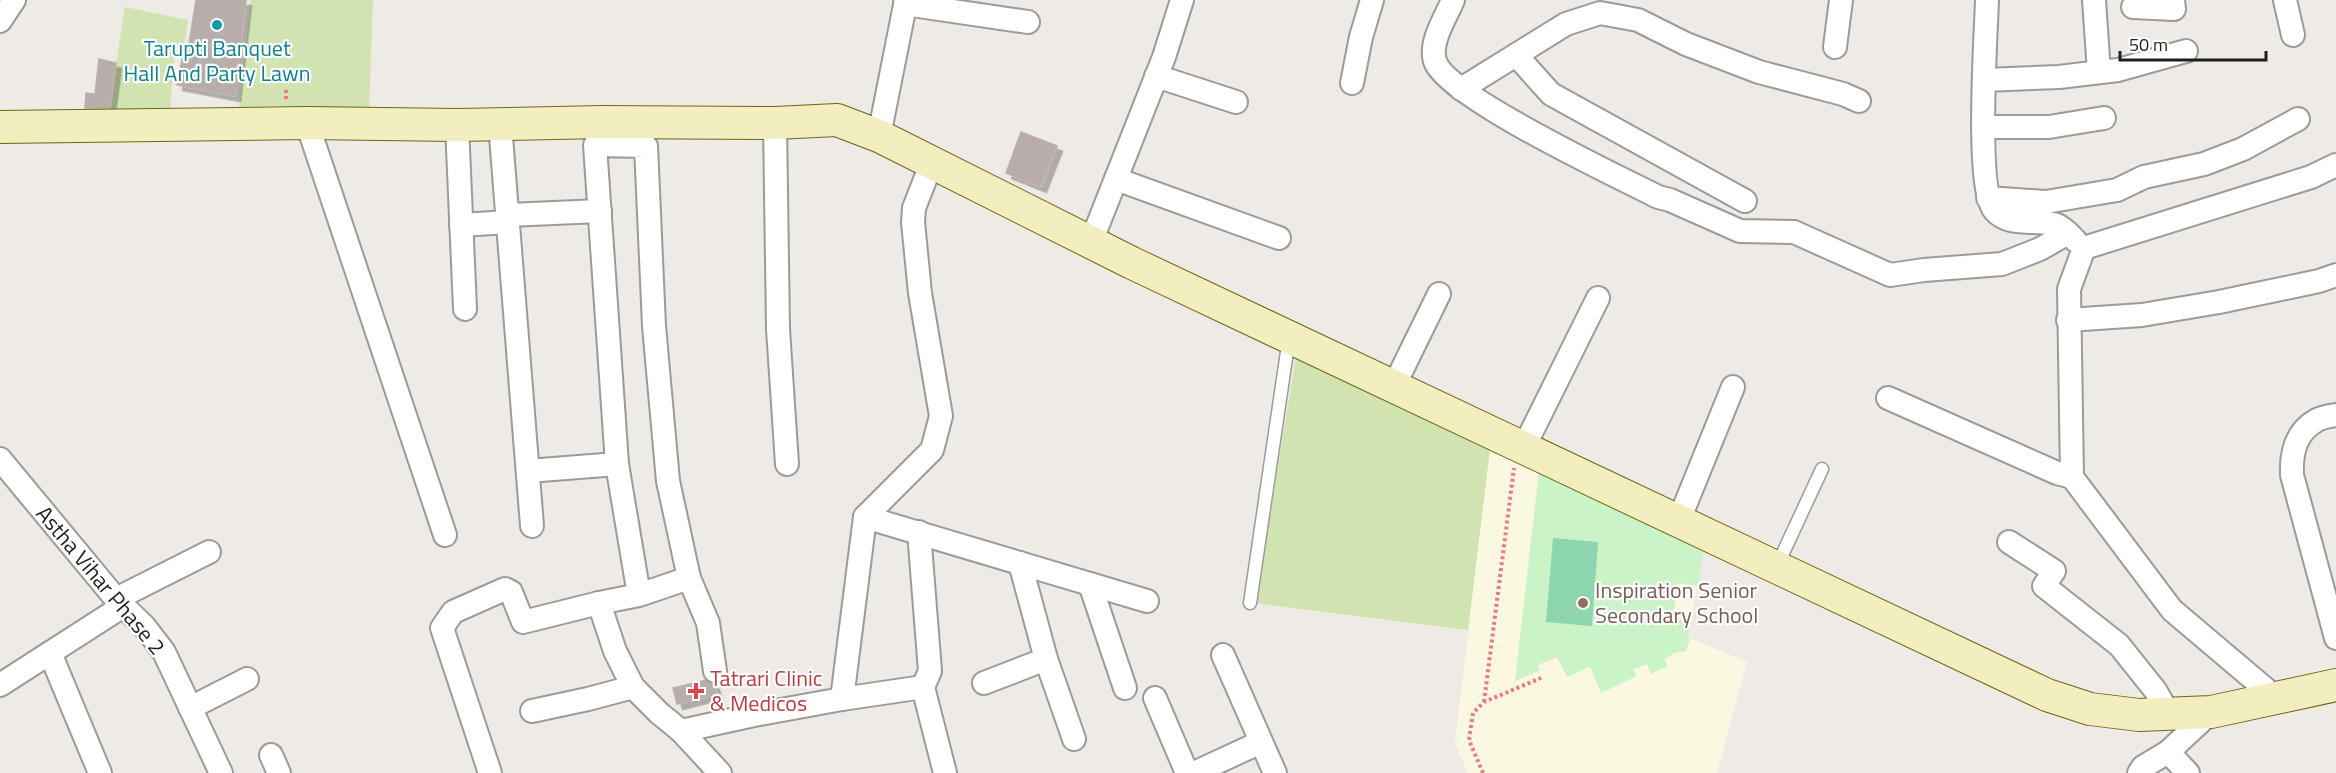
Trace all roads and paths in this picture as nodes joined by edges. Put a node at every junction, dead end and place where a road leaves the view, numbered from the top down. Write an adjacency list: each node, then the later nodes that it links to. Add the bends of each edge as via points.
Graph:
1 (14, 0): 12 (street)
2 (1182, 0): 19 (street)
3 (1372, 0): 21 (street)
4 (1453, 0): 22 (street, via 1435,41 1435,61)
5 (1841, 0): 15 (street)
6 (1987, 0): 20 (street)
7 (2094, 0): 18 (street)
8 (2173, 0): 11 (street, via 2174,9)
9 (2285, 0): 14 (street)
10 (905, 2): 13 (street); 33 (street)
11 (2133, 8)
12 (0, 21)
13 (1028, 21)
14 (2293, 35)
15 (1834, 46)
16 (2186, 51): 18 (street)
17 (1516, 55): 22 (street); 23 (street, via 1566,24 1600,13 1638,20 1686,44 1759,72); 38 (street, via 1551,94)
18 (2099, 72): 20 (street)
19 (1156, 76): 24 (street); 36 (street)
20 (1984, 81): 32 (street)
21 (1352, 83)
22 (1461, 89): 43 (street, via 1501,115 1658,197 1740,231 1794,232 1890,275 2002,264)
23 (1859, 101)
24 (1236, 102)
25 (2104, 118): 32 (street, via 2049,127)
26 (2298, 119): 37 (street, via 2243,149 2204,164 2144,177 2117,190 2046,202)
27 (307, 123): 30 (main road); 31 (main road); 66 (street)
28 (775, 123): 29 (main road); 33 (main road, via 837,120); 58 (street, via 778,329)
29 (500, 124): 30 (main road); 40 (street)
30 (457, 125): 41 (street)
31 (0, 127)
32 (1983, 127): 37 (street)
33 (879, 136): 34 (main road)
34 (932, 162): 44 (main road); 62 (street, via 914,208 913,222 940,426 932,450)
35 (2336, 165): 43 (street, via 2311,177)
36 (1116, 179): 42 (street); 44 (street)
37 (1988, 198): 43 (street, via 1995,211 2007,219 2057,225)
38 (1745, 201)
39 (600, 211): 40 (street); 57 (street); 71 (street, via 596,145 646,146 654,326 668,481)
40 (508, 219): 41 (street); 60 (street)
41 (461, 225): 48 (street)
42 (1278, 238)
43 (2076, 240): 49 (street)
44 (1091, 242): 50 (main road)
45 (2336, 275): 49 (street, via 2319,282 2197,306 2142,315)
46 (1439, 294): 51 (street)
47 (1598, 298): 55 (street)
48 (465, 309)
49 (2068, 320): 61 (street)
50 (1289, 337): 51 (main road); 77 (lane)
51 (1394, 386): 55 (main road)
52 (1733, 387): 63 (street)
53 (1888, 398): 61 (street)
54 (2336, 415): 78 (street, via 2317,420 2301,435 2291,453 2292,475)
55 (1521, 446): 63 (main road); 94 (path)
56 (0, 459): 75 (street, Astha Vihar Phase 2)
57 (617, 464): 60 (street); 73 (street)
58 (788, 464)
59 (1822, 469): 70 (lane)
60 (528, 471): 64 (street)
61 (2072, 477): 92 (street, via 2172,610)
62 (864, 517): 65 (street); 93 (street)
63 (1679, 520): 70 (main road)
64 (532, 526)
65 (919, 532): 69 (street); 89 (street, via 930,671)
66 (445, 536)
67 (2009, 542): 98 (street, via 2054,571 2044,586 2119,645)
68 (209, 552): 75 (street)
69 (1020, 563): 72 (street); 81 (street)
70 (1777, 566): 98 (main road, via 2047,695 2090,709)
71 (689, 578): 73 (street); 82 (street, via 708,623)
72 (1090, 584): 74 (street); 90 (street)
73 (639, 595): 76 (street)
74 (1147, 601)
75 (120, 602): 79 (street); 95 (street, Astha Vihar Phase 2, via 164,652)
76 (599, 603): 88 (street, via 615,651); 106 (street, via 523,622 511,592 505,589 453,612 448,618 442,628)
77 (1250, 603)
78 (2336, 638)
79 (50, 653): 83 (street); 104 (street)
80 (1223, 655): 101 (street)
81 (1046, 659): 86 (street); 100 (street)
82 (715, 671)
83 (2, 677)
84 (1541, 678): 94 (path)
85 (247, 679): 95 (street)
86 (984, 683)
87 (2336, 685): 92 (main road)
88 (633, 687): 96 (street); 99 (street)
89 (922, 687): 93 (street); 107 (street)
90 (1125, 688)
91 (1155, 698): 108 (street)
92 (2276, 698): 97 (main road)
93 (842, 699): 99 (street)
94 (1484, 702): 111 (path, via 1473,713 1469,740)
95 (190, 708): 105 (street, Astha Vihar Phase 2)
96 (532, 711)
97 (2211, 712): 98 (main road); 102 (street)
98 (2169, 714)
99 (681, 731): 103 (street)
100 (1074, 739)
101 (1261, 742): 109 (street); 110 (street)
102 (2168, 752): 112 (street); 113 (street)
103 (712, 770)
104 (100, 773)
105 (221, 773)
106 (490, 773)
107 (945, 773)
108 (1187, 773)
109 (1194, 773)
110 (1275, 773)
111 (1483, 773)
112 (2139, 773)
113 (2187, 773)

